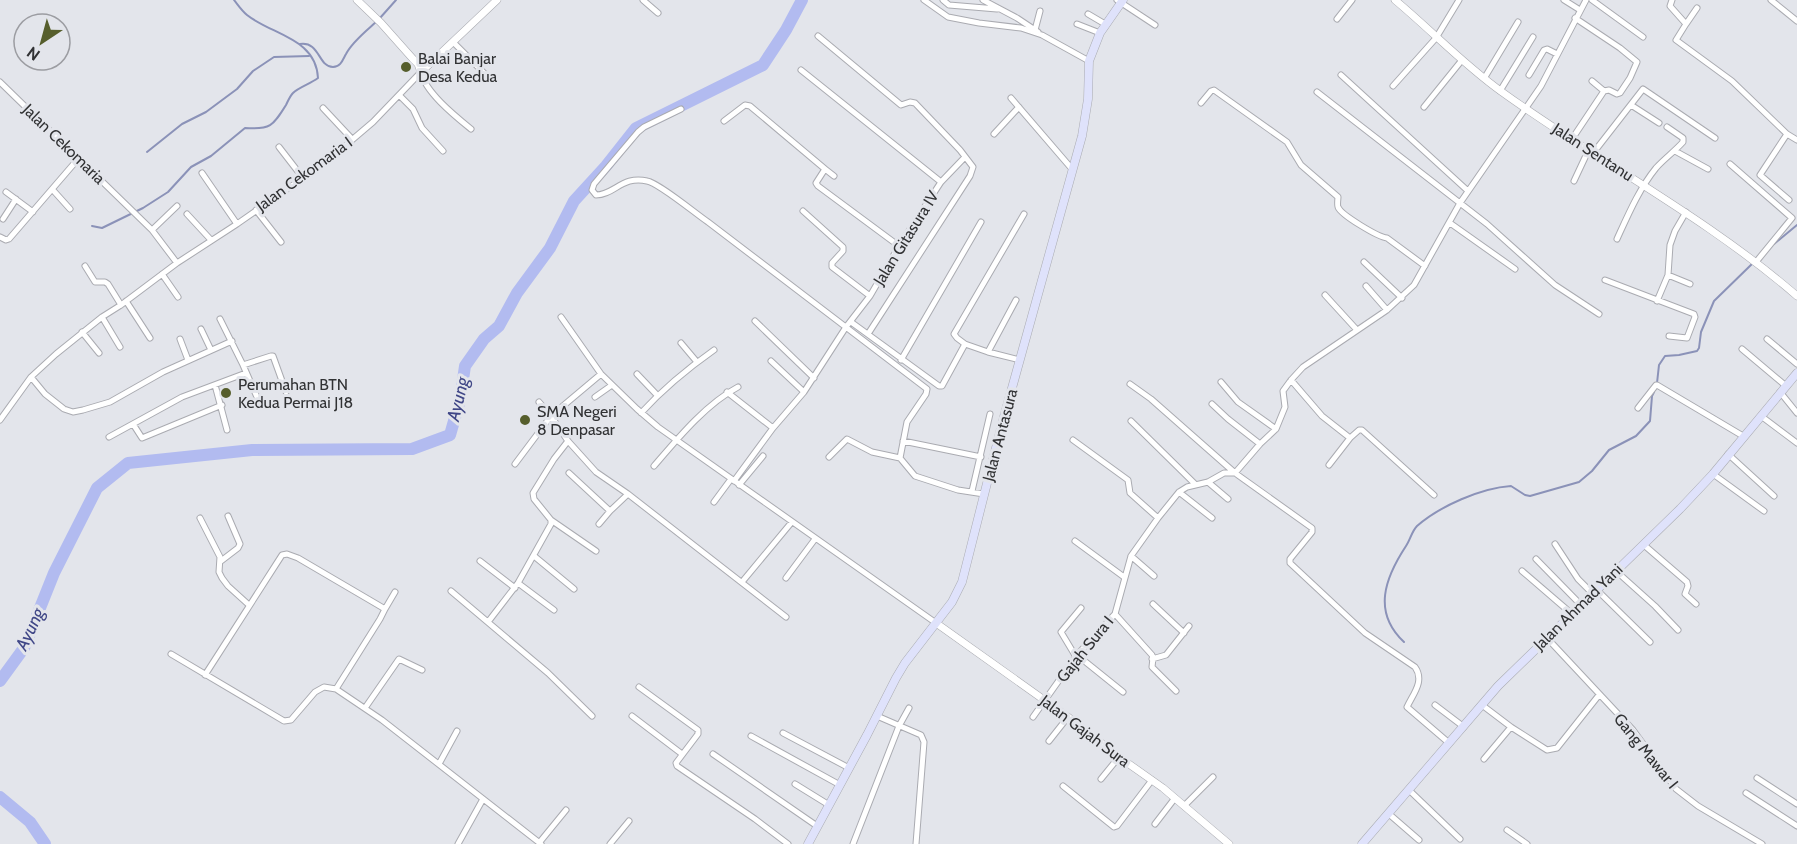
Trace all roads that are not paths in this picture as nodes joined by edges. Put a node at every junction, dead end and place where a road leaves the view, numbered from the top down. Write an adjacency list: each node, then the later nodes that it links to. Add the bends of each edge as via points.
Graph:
1 (357, 0): 42 (street, via 418,64)
2 (497, 0): 37 (street)
3 (643, 0): 20 (street)
4 (924, 0): 32 (street, via 948,17)
5 (943, 0): 17 (street, via 951,5)
6 (983, 0): 17 (street)
7 (1352, 0): 23 (street)
8 (1395, 0): 35 (street, Jalan Sentanu)
9 (1459, 0): 35 (street)
10 (1564, 0): 18 (street)
11 (1586, 0): 18 (street)
12 (1592, 0): 34 (street)
13 (1672, 0): 28 (street, via 1670,6)
14 (1771, 0): 24 (street)
15 (1121, 1): 27 (main road, Jalan Antasura); 29 (street)
16 (1697, 8): 28 (street)
17 (998, 9): 30 (street)
18 (1580, 10): 22 (street)
19 (1040, 11): 30 (street)
20 (658, 13)
21 (1088, 14): 27 (street)
22 (1575, 18): 38 (street); 51 (street, via 1637,62 1620,93)
23 (1337, 19)
24 (1797, 21)
25 (1518, 22): 46 (street)
26 (1077, 24): 31 (street)
27 (1105, 24): 31 (main road, Jalan Antasura)
28 (1686, 24): 67 (street, via 1676,40 1732,81)
29 (1155, 25)
30 (1035, 30): 32 (street)
31 (1100, 33): 40 (main road, Jalan Antasura)
32 (1042, 35): 40 (street)
33 (818, 36): 76 (street, via 901,105 915,103)
34 (1643, 37)
35 (1436, 38): 39 (street, Jalan Sentanu); 49 (street)
36 (1533, 38): 50 (street)
37 (453, 42): 42 (street); 45 (street)
38 (1557, 54): 44 (street, via 1545,49); 60 (street)
39 (1462, 60): 46 (street, Jalan Sentanu); 58 (street)
40 (1089, 61): 81 (main road, Jalan Antasura, via 1084,125)
41 (801, 70): 86 (street)
42 (421, 72): 53 (street, Jalan Cekomaria I); 65 (street, via 445,107)
43 (1341, 75): 89 (street)
44 (1529, 75)
45 (488, 77)
46 (1485, 77): 50 (street, Jalan Sentanu)
47 (1592, 81): 51 (street)
48 (0, 82): 77 (street, Jalan Cekomaria)
49 (1393, 86)
50 (1500, 91): 60 (street, Jalan Sentanu)
51 (1604, 91): 69 (street)
52 (1317, 92): 93 (street)
53 (399, 94): 70 (street, Jalan Cekomaria I); 73 (street)
54 (1011, 98): 57 (street)
55 (1201, 103): 116 (street, via 1214,90 1287,142 1300,165 1338,197 1340,209)
56 (1630, 105): 63 (street); 68 (street, via 1645,90); 74 (street)
57 (1018, 107): 66 (street); 81 (street)
58 (1424, 107)
59 (323, 108): 70 (street)
60 (1526, 108): 69 (street, Jalan Sentanu); 89 (street)
61 (681, 109): 138 (street, via 638,132 592,190 596,195 604,194 631,180 651,182)
62 (724, 121): 79 (street, via 745,105 750,106)
63 (1659, 123)
64 (1667, 127): 75 (street, via 1684,139)
65 (471, 129)
66 (994, 134)
67 (1787, 134): 71 (street); 92 (street, via 1760,175)
68 (1714, 138)
69 (1572, 139): 74 (street, Jalan Sentanu)
70 (352, 140): 84 (street, Jalan Cekomaria I)
71 (1797, 140)
72 (279, 147): 84 (street)
73 (443, 151)
74 (1592, 151): 85 (street); 87 (street, Jalan Sentanu)
75 (1675, 151): 80 (street); 87 (street)
76 (965, 158): 86 (street, Jalan Gitasura IV); 142 (street, via 973,167 970,176)
77 (78, 159): 88 (street); 106 (street, Jalan Cekomaria)
78 (1730, 164): 113 (street, via 1792,218)
79 (825, 168): 83 (street); 111 (street, via 818,186)
80 (1708, 169)
81 (1072, 170): 158 (main road, Jalan Antasura)
82 (202, 172): 105 (street)
83 (834, 176)
84 (303, 178): 96 (street, Jalan Cekomaria I)
85 (1574, 181)
86 (941, 182): 111 (street, Jalan Gitasura IV)
87 (1644, 185): 99 (street, Jalan Sentanu); 108 (street)
88 (52, 189): 95 (street); 98 (street)
89 (1468, 190): 93 (street)
90 (6, 192): 91 (street)
91 (16, 199): 98 (street); 102 (street)
92 (1789, 200)
93 (1460, 203): 104 (street); 132 (street, via 1555,285)
94 (177, 206): 106 (street)
95 (70, 208)
96 (256, 210): 105 (street, Jalan Cekomaria I); 110 (street)
97 (803, 211): 124 (street, via 843,247 832,267)
98 (33, 212): 107 (street, via 9,239)
99 (1686, 212): 113 (street, Jalan Sentanu); 119 (street, via 1670,245)
100 (187, 214): 109 (street)
101 (1024, 214): 149 (street, via 954,334)
102 (3, 219)
103 (981, 222): 157 (street)
104 (1450, 223): 116 (street); 117 (street)
105 (237, 224): 109 (street, Jalan Cekomaria I)
106 (152, 230): 114 (street, Jalan Cekomaria)
107 (0, 237)
108 (1617, 239)
109 (211, 240): 114 (street, Jalan Cekomaria I)
110 (281, 242)
111 (899, 246): 124 (street, Jalan Gitasura IV)
112 (1364, 262): 127 (street)
113 (1756, 262): 125 (street, Jalan Sentanu)
114 (177, 263): 118 (street, Jalan Cekomaria I)
115 (85, 266): 130 (street, via 95,282 108,284)
116 (1425, 266): 127 (street)
117 (1515, 269)
118 (162, 274): 126 (street); 130 (street, Jalan Cekomaria I)
119 (1668, 275): 121 (street); 129 (street)
120 (1605, 280): 129 (street)
121 (1690, 284)
122 (1366, 286): 131 (street)
123 (1325, 295): 140 (street)
124 (870, 296): 137 (street, Jalan Gitasura IV)
125 (1797, 296)
126 (178, 297)
127 (1402, 298): 131 (street)
128 (1016, 300): 154 (street)
129 (1658, 301): 143 (street, via 1695,317 1687,338)
130 (123, 303): 133 (street, Jalan Cekomaria I); 144 (street)
131 (1388, 310): 140 (street)
132 (1599, 314)
133 (102, 317): 141 (street, Jalan Cekomaria I); 150 (street)
134 (561, 318): 165 (street)
135 (220, 319): 147 (street)
136 (755, 321): 168 (street)
137 (851, 322): 138 (street, Jalan Gitasura IV); 142 (street)
138 (846, 327): 168 (street, Jalan Gitasura IV); 204 (street, via 927,389 907,422)
139 (201, 329): 152 (street)
140 (1357, 330): 169 (street, via 1303,367)
141 (82, 332): 155 (street); 167 (street, Jalan Cekomaria I)
142 (868, 334): 157 (street)
143 (1669, 336)
144 (150, 338)
145 (180, 339): 156 (street)
146 (1767, 339): 161 (street)
147 (231, 341): 152 (street); 162 (street)
148 (681, 343): 160 (street)
149 (965, 344): 154 (street); 157 (street, via 942,386)
150 (120, 347)
151 (1742, 349): 175 (street)
152 (211, 350): 156 (street)
153 (714, 350): 160 (street)
154 (988, 352): 158 (street)
155 (99, 353)
156 (188, 360): 167 (street, via 110,402 73,412 54,401)
157 (901, 360)
158 (1020, 360): 224 (main road, Jalan Antasura)
159 (771, 361): 177 (street)
160 (697, 362): 179 (street)
161 (1797, 364)
162 (243, 365): 163 (street); 178 (street, via 273,356)
163 (246, 373): 172 (street); 181 (street)
164 (1797, 373): 175 (main road, Jalan Ahmad Yani)
165 (601, 374): 173 (street); 190 (street)
166 (637, 374): 179 (street)
167 (31, 377): 186 (street, Jalan Cekomaria I)
168 (813, 378): 177 (street, Jalan Gitasura IV)
169 (1291, 380): 196 (street, via 1283,391 1285,407); 200 (street, via 1322,416)
170 (1221, 382): 196 (street, via 1238,402)
171 (1130, 384): 216 (street)
172 (215, 385): 184 (street); 194 (street, via 182,397)
173 (612, 385): 180 (street); 187 (street)
174 (738, 387): 176 (street)
175 (1783, 389): 188 (street); 191 (main road, Jalan Ahmad Yani)
176 (727, 392): 195 (street); 201 (street)
177 (804, 392): 195 (street, Jalan Gitasura IV)
178 (286, 393)
179 (657, 395): 187 (street)
180 (595, 396)
181 (257, 397)
182 (539, 402): 190 (street)
183 (1212, 404): 206 (street)
184 (222, 405): 194 (street, via 142,438); 197 (street)
185 (1638, 408): 198 (street, via 1659,385)
186 (3, 410): 192 (street, Jalan Cekomaria I)
187 (641, 413): 201 (street)
188 (1797, 413)
189 (990, 414): 209 (street)
190 (551, 416): 203 (street); 212 (street)
191 (1761, 416): 198 (main road, Jalan Ahmad Yani); 205 (street)
192 (0, 420)
193 (1131, 421): 220 (street)
194 (133, 424): 199 (street)
195 (773, 428): 218 (street, Jalan Gitasura IV)
196 (1276, 429): 206 (street)
197 (227, 430)
198 (1743, 436): 207 (main road, Jalan Ahmad Yani)
199 (109, 437)
200 (1350, 438): 213 (street); 225 (street, via 1362,430)
201 (676, 440): 214 (street); 218 (street)
202 (1073, 440): 234 (street, via 1128,480 1130,493)
203 (568, 441): 223 (street, via 596,472); 235 (street, via 533,493)
204 (903, 441): 209 (street); 211 (street)
205 (1797, 443)
206 (1260, 444): 216 (street)
207 (1728, 454): 217 (main road, Jalan Ahmad Yani); 226 (street)
208 (763, 456): 218 (street)
209 (981, 456): 221 (street)
210 (829, 457): 211 (street, via 848,439 872,452)
211 (900, 458): 221 (street, via 915,476)
212 (515, 464)
213 (1329, 465)
214 (654, 466)
215 (569, 473): 229 (street)
216 (1235, 473): 219 (street, Gajah Sura I, via 1224,473); 303 (street, via 1312,528 1290,563 1365,633 1415,667 1418,687 1407,707)
217 (1713, 474): 230 (street); 241 (main road, Jalan Ahmad Yani)
218 (735, 482): 228 (street); 236 (street)
219 (1208, 482): 220 (street, Gajah Sura I); 227 (street)
220 (1195, 484): 222 (street, Gajah Sura I)
221 (972, 491): 224 (street)
222 (1179, 492): 233 (street); 234 (street, Gajah Sura I)
223 (628, 494): 229 (street); 253 (street)
224 (984, 494): 270 (main road, Jalan Antasura, via 962,582)
225 (1434, 495)
226 (1774, 496)
227 (1228, 499)
228 (714, 502)
229 (610, 511): 237 (street)
230 (1764, 511)
231 (228, 516): 246 (street, via 240,544)
232 (200, 518): 246 (street)
233 (1212, 518)
234 (1158, 519): 244 (street, Gajah Sura I)
235 (551, 520): 242 (street); 243 (street)
236 (791, 523): 238 (street); 253 (street)
237 (599, 524)
238 (815, 539): 252 (street); 270 (street)
239 (1075, 541): 251 (street)
240 (1555, 544): 258 (street, via 1578,579)
241 (1644, 545): 249 (main road, Jalan Ahmad Yani); 260 (street, via 1687,582 1685,594)
242 (596, 551)
243 (534, 556): 254 (street); 255 (street)
244 (1131, 556): 250 (street); 251 (street, Gajah Sura I)
245 (1536, 559): 262 (street)
246 (221, 561): 261 (street, via 222,578)
247 (480, 561): 254 (street)
248 (1522, 572): 267 (street)
249 (1616, 572): 258 (main road, Jalan Ahmad Yani); 272 (street)
250 (1154, 576)
251 (1124, 577): 266 (street, Gajah Sura I)
252 (786, 578)
253 (742, 582): 268 (street)
254 (517, 586): 265 (street); 269 (street)
255 (574, 588)
256 (451, 591): 269 (street)
257 (395, 592): 264 (street)
258 (1595, 592): 262 (main road, Jalan Ahmad Yani); 275 (street)
259 (1154, 604): 273 (street)
260 (1696, 604)
261 (249, 605): 264 (street, via 282,555 287,554); 280 (street)
262 (1581, 605): 267 (main road, Jalan Ahmad Yani)
263 (1081, 608): 277 (street, via 1060,632)
264 (385, 609): 282 (street)
265 (554, 610)
266 (1115, 614): 277 (street, Gajah Sura I); 278 (street)
267 (1572, 614): 274 (main road, Jalan Ahmad Yani)
268 (786, 617)
269 (488, 622): 291 (street)
270 (936, 624): 286 (street, Jalan Gajah Sura); 293 (main road, Jalan Antasura, via 905,663)
271 (1189, 626): 273 (street)
272 (1678, 630)
273 (1184, 633): 278 (street, via 1167,655)
274 (1547, 638): 285 (street, Gang Mawar I); 288 (main road, Jalan Ahmad Yani)
275 (1650, 642)
276 (171, 654): 280 (street)
277 (1076, 656): 284 (street); 286 (street, Gajah Sura I)
278 (1152, 659): 283 (street, via 1152,667)
279 (422, 670): 289 (street, via 398,660)
280 (205, 675): 282 (street, via 284,721 291,720 315,692 324,687)
281 (639, 687): 304 (street, via 698,730)
282 (336, 689): 289 (street)
283 (1176, 691)
284 (1123, 692)
285 (1599, 695): 298 (street, via 1554,750 1547,750); 343 (street, Gang Mawar I, via 1633,730 1676,789)
286 (1045, 700): 294 (street, Gajah Sura I); 295 (street, Jalan Gajah Sura)
287 (1436, 705): 297 (street)
288 (1482, 705): 297 (main road, Jalan Ahmad Yani); 298 (street)
289 (365, 708): 308 (street)
290 (909, 708): 296 (street)
291 (592, 716)
292 (632, 716): 304 (street)
293 (877, 716): 296 (street); 309 (main road, Jalan Antasura)
294 (1033, 717)
295 (1068, 717): 302 (street); 306 (street, Jalan Gajah Sura)
296 (899, 726): 338 (street); 339 (street, via 921,735 924,741)
297 (1464, 727): 303 (main road, Jalan Ahmad Yani)
298 (1511, 727): 307 (street)
299 (457, 731): 308 (street)
300 (783, 733): 309 (street)
301 (751, 736): 315 (street)
302 (1049, 741)
303 (1449, 743): 317 (main road, Jalan Ahmad Yani)
304 (682, 754): 336 (street, via 676,763 678,768)
305 (713, 754): 328 (street)
306 (1119, 757): 312 (street); 313 (street, Jalan Gajah Sura)
307 (1484, 759)
308 (439, 764): 320 (street)
309 (849, 768): 315 (main road, Jalan Antasura)
310 (1212, 777): 323 (street)
311 (1757, 778): 321 (street)
312 (1101, 780)
313 (1152, 780): 316 (street, via 1117,826); 319 (street, Jalan Gajah Sura)
314 (795, 784): 322 (street)
315 (840, 785): 322 (main road, Jalan Antasura)
316 (1063, 786)
317 (1409, 790): 325 (main road, Jalan Ahmad Yani); 332 (street)
318 (1746, 793): 329 (street)
319 (1175, 798): 323 (street, Jalan Gajah Sura); 327 (street)
320 (483, 799): 333 (street); 334 (street)
321 (1797, 804)
322 (829, 805): 328 (main road, Jalan Antasura)
323 (1184, 806): 340 (street, Jalan Gajah Sura)
324 (566, 810): 333 (street)
325 (1389, 814): 331 (street); 341 (main road, Jalan Ahmad Yani)
326 (629, 821): 335 (street)
327 (1155, 824)
328 (817, 826): 337 (main road, Jalan Antasura)
329 (1797, 826)
330 (1507, 830): 342 (street)
331 (1419, 840)
332 (1460, 840)
333 (540, 843)
334 (458, 844)
335 (610, 844)
336 (788, 844)
337 (808, 844)
338 (853, 844)
339 (916, 844)
340 (1229, 844)
341 (1362, 844)
342 (1527, 844)
343 (1762, 844)

